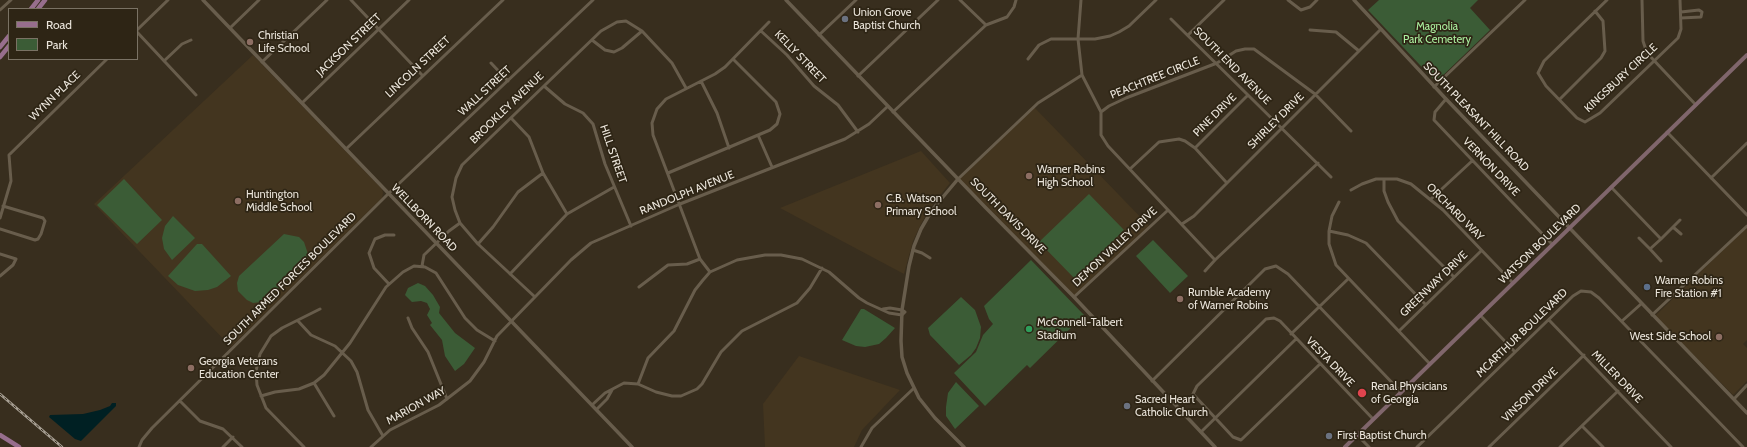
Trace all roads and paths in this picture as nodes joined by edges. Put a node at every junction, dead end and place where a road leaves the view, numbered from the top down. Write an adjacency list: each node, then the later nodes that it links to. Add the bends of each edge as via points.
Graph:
1 (11, 0): 31 (street)
2 (38, 0): 29 (main road)
3 (45, 0): 30 (main road)
4 (168, 0): 41 (street)
5 (203, 0): 38 (street, WELLBORN ROAD)
6 (259, 0): 38 (street)
7 (327, 0): 62 (street)
8 (351, 0): 39 (street)
9 (409, 0): 39 (street, JACKSON STREET)
10 (496, 0): 28 (street)
11 (503, 0): 28 (street, LINCOLN STREET)
12 (592, 0): 68 (street, WALL STREET)
13 (786, 0): 46 (street, SOUTH DAVIS DRIVE)
14 (856, 0): 46 (street)
15 (938, 0): 67 (street)
16 (960, 0): 37 (street)
17 (1016, 0): 37 (street, via 1007,17)
18 (1081, 0): 49 (street)
19 (1156, 0): 49 (street, via 1129,26 1119,32 1110,36)
20 (1224, 0): 47 (street)
21 (1288, 0): 22 (street, via 1301,10 1305,10)
22 (1317, 0)
23 (1354, 0): 40 (street, SOUTH PLEASANT HILL ROAD)
24 (1525, 0): 71 (street)
25 (1607, 0): 32 (street, KINGSBURY CIRCLE)
26 (1642, 0): 61 (street, via 1643,41)
27 (1680, 0): 33 (street, KINGSBURY CIRCLE)
28 (499, 4): 65 (street, LINCOLN STREET)
29 (31, 8)
30 (39, 8)
31 (0, 10)
32 (1595, 11): 77 (street, via 1603,21 1605,51); 77 (street, KINGSBURY CIRCLE, via 1539,68 1539,78)
33 (1681, 12): 34 (street, KINGSBURY CIRCLE); 34 (street, via 1702,12 1701,17)
34 (1681, 18): 61 (street, KINGSBURY CIRCLE, via 1678,38)
35 (1172, 19): 47 (street, SOUTH END AVENUE)
36 (770, 22): 42 (street)
37 (986, 25): 81 (street)
38 (230, 28): 62 (street, WELLBORN ROAD)
39 (379, 29): 65 (street); 78 (street, JACKSON STREET)
40 (1381, 29): 54 (street, SHIRLEY DRIVE); 71 (street, SOUTH PLEASANT HILL ROAD)
41 (138, 30)
42 (761, 30): 57 (street); 86 (street, KELLY STREET, via 814,86 838,105)
43 (1310, 30): 54 (street, via 1336,32)
44 (642, 31): 51 (street, BROOKLEY AVENUE, via 622,21 605,28); 51 (street, via 614,52 605,50); 72 (street, BROOKLEY AVENUE, via 672,63)
45 (138, 32): 60 (street)
46 (819, 35): 67 (street, SOUTH DAVIS DRIVE)
47 (1188, 35): 63 (street, SOUTH END AVENUE)
48 (8, 37): 52 (main road)
49 (1078, 39): 58 (street, via 1051,39 1039,45); 66 (street)
50 (191, 40): 60 (street, via 182,44)
51 (592, 40): 70 (street, BROOKLEY AVENUE)
52 (0, 47)
53 (8, 47): 56 (main road)
54 (1359, 52): 73 (street, SHIRLEY DRIVE)
55 (1747, 55): 79 (main road, WATSON BOULEVARD)
56 (0, 56)
57 (733, 59): 69 (street, via 715,74); 88 (street, via 771,96 779,108 779,119 774,127)
58 (1028, 59)
59 (106, 60): 111 (street, WYNN PLACE, via 8,155 11,181)
60 (164, 60): 74 (street)
61 (1653, 61): 77 (street, KINGSBURY CIRCLE, via 1600,113 1585,122 1577,118); 79 (street)
62 (262, 62): 78 (street, WELLBORN ROAD)
63 (1217, 62): 73 (street, PEACHTREE CIRCLE, via 1236,51 1254,49); 75 (street, SOUTH END AVENUE); 82 (street, PEACHTREE CIRCLE, via 1126,98)
64 (491, 63): 68 (street)
65 (422, 75): 92 (street, LINCOLN STREET)
66 (1082, 75): 82 (street); 101 (street, via 1038,103)
67 (858, 76): 80 (street, SOUTH DAVIS DRIVE)
68 (508, 81): 107 (street, WALL STREET)
69 (701, 81): 72 (street); 90 (street, via 717,113)
70 (544, 86): 83 (street, BROOKLEY AVENUE); 104 (street, HILL STREET, via 565,104 589,118)
71 (1434, 87): 76 (street, SOUTH PLEASANT HILL ROAD)
72 (686, 88): 98 (street, via 662,102 652,123 653,135)
73 (1316, 94): 84 (street, SHIRLEY DRIVE); 85 (street, PEACHTREE CIRCLE)
74 (196, 95)
75 (1248, 95): 84 (street, SOUTH END AVENUE); 91 (street, PINE DRIVE)
76 (1446, 99): 93 (street, VERNON DRIVE, via 1435,112 1434,120); 122 (street, SOUTH PLEASANT HILL ROAD)
77 (1560, 99)
78 (302, 103): 92 (street, WELLBORN ROAD)
79 (1696, 105): 87 (main road, WATSON BOULEVARD)
80 (888, 107): 81 (street, SOUTH DAVIS DRIVE); 86 (street, RANDOLPH AVENUE)
81 (893, 112): 101 (street, SOUTH DAVIS DRIVE)
82 (1101, 112): 96 (street, PEACHTREE CIRCLE, via 1101,135)
83 (511, 118): 97 (street, via 529,137); 117 (street, BROOKLEY AVENUE, via 464,161 459,169 452,197)
84 (1282, 128): 94 (street, SOUTH END AVENUE); 103 (street, SHIRLEY DRIVE)
85 (1351, 131)
86 (858, 132): 95 (street, RANDOLPH AVENUE, via 845,140)
87 (1667, 132): 100 (street); 105 (main road, WATSON BOULEVARD)
88 (758, 135): 90 (street); 95 (street)
89 (1747, 143): 100 (street)
90 (729, 148): 98 (street)
91 (1195, 148): 96 (street, via 1185,141 1166,140 1154,146); 103 (street)
92 (346, 149): 107 (street, WELLBORN ROAD)
93 (1472, 161): 108 (street); 131 (street, VERNON DRIVE)
94 (1318, 163): 99 (street, SOUTH END AVENUE); 138 (street)
95 (772, 167): 110 (street, RANDOLPH AVENUE)
96 (1130, 169): 112 (street, PEACHTREE CIRCLE)
97 (543, 173): 113 (street); 130 (street, via 518,192)
98 (668, 173): 110 (street)
99 (1331, 177)
100 (1711, 178): 114 (street)
101 (958, 179): 133 (street, via 932,210); 152 (street, SOUTH DAVIS DRIVE)
102 (1384, 180): 106 (street, ORCHARD WAY, via 1370,180); 108 (street, ORCHARD WAY, via 1405,182); 146 (street, via 1388,202 1398,221)
103 (1226, 182): 118 (street, SHIRLEY DRIVE, via 1194,216)
104 (614, 187): 113 (street); 119 (street, HILL STREET)
105 (1611, 188): 122 (main road, WATSON BOULEVARD); 128 (street)
106 (1351, 190)
107 (388, 194): 129 (street, WELLBORN ROAD); 187 (street, SOUTH ARMED FORCES BOULEVARD)
108 (1431, 199): 134 (street, ORCHARD WAY)
109 (1339, 202): 124 (street, via 1332,216)
110 (680, 204): 119 (street, RANDOLPH AVENUE); 137 (street)
111 (4, 206): 115 (street); 123 (street, via 44,218 45,221 41,234 35,240)
112 (1167, 211): 118 (street, PEACHTREE CIRCLE); 152 (street, DEMON VALLEY DRIVE)
113 (567, 214): 144 (street)
114 (1747, 216)
115 (0, 218)
116 (1680, 220): 121 (street)
117 (460, 223): 129 (street); 130 (street, BROOKLEY AVENUE)
118 (1182, 224): 138 (street, PEACHTREE CIRCLE)
119 (631, 226): 151 (street, RANDOLPH AVENUE, via 582,249)
120 (1747, 226): 161 (street)
121 (1673, 227): 125 (street); 128 (street)
122 (1569, 228): 131 (main road, WATSON BOULEVARD); 154 (street, SOUTH PLEASANT HILL ROAD)
123 (0, 229)
124 (1329, 231): 147 (street, via 1333,258); 153 (street, via 1366,243)
125 (1681, 234)
126 (394, 235): 149 (street, via 385,234 375,239 369,253 374,268)
127 (1639, 238): 132 (street)
128 (1660, 239): 132 (street)
129 (436, 243): 140 (street, via 424,255); 166 (street, WELLBORN ROAD)
130 (478, 244): 144 (street, BROOKLEY AVENUE)
131 (1552, 244): 148 (main road, WATSON BOULEVARD)
132 (1650, 249): 139 (street)
133 (913, 250): 136 (street); 158 (street)
134 (1481, 251): 146 (street, GREENWAY DRIVE); 148 (street, ORCHARD WAY)
135 (0, 254): 145 (street, via 16,259)
136 (930, 258)
137 (700, 259): 143 (street); 150 (street, via 687,264 668,265)
138 (1214, 260): 142 (street)
139 (1661, 261)
140 (422, 266): 149 (street, via 407,269); 170 (street, via 440,277 469,323)
141 (822, 268): 143 (street, via 802,259 765,255 737,260); 157 (street, via 838,278 859,298); 178 (street, via 797,303 742,331 721,352 697,389 682,396 672,396)
142 (1205, 271)
143 (710, 272): 178 (street, via 695,290 674,331 648,358)
144 (510, 274): 151 (street, BROOKLEY AVENUE)
145 (0, 276)
146 (1454, 277): 153 (street, GREENWAY DRIVE)
147 (1348, 279): 155 (street); 167 (street)
148 (1513, 283): 160 (main road, WATSON BOULEVARD)
149 (389, 284): 171 (street)
150 (639, 287)
151 (535, 297): 166 (street, RANDOLPH AVENUE)
152 (1074, 297): 176 (street, SOUTH DAVIS DRIVE)
153 (1425, 304): 167 (street, GREENWAY DRIVE)
154 (1640, 304): 161 (street, SOUTH PLEASANT HILL ROAD); 164 (street)
155 (1319, 307): 168 (street); 176 (street, via 1288,274 1280,268 1271,266 1265,269); 183 (street)
156 (320, 309): 165 (street)
157 (883, 309): 158 (street); 159 (street, via 889,313)
158 (902, 310): 159 (street)
159 (902, 315): 180 (street, via 902,357)
160 (1480, 315): 172 (street); 175 (main road, WATSON BOULEVARD)
161 (1652, 315): 186 (street, SOUTH PLEASANT HILL ROAD)
162 (408, 318): 185 (street, via 428,352)
163 (1549, 320): 164 (street, MCARTHUR BOULEVARD, via 1581,291 1591,292); 172 (street, MCARTHUR BOULEVARD); 173 (street, MILLER DRIVE)
164 (1622, 320): 217 (street, MCARTHUR BOULEVARD)
165 (298, 321): 171 (street, via 311,335); 184 (street, via 276,332 260,354 256,364 256,378)
166 (511, 323): 170 (street, MARION WAY); 188 (street, WELLBORN ROAD)
167 (1399, 331): 175 (street)
168 (1291, 334): 169 (street, VESTA DRIVE); 192 (street, VESTA DRIVE, via 1277,319 1266,319 1197,386 1193,391 1194,396)
169 (1296, 339): 174 (street, VESTA DRIVE); 192 (street)
170 (495, 341): 185 (street, MARION WAY, via 472,379)
171 (343, 352): 177 (street, via 328,371); 198 (street, via 356,369 368,410)
172 (1515, 352): 212 (street, MCARTHUR BOULEVARD)
173 (1584, 355): 182 (street, MILLER DRIVE); 213 (street, VINSON DRIVE)
174 (1320, 364): 192 (street, via 1241,440 1233,437); 193 (street, VESTA DRIVE)
175 (1430, 364): 183 (main road, WATSON BOULEVARD)
176 (1152, 381): 195 (street, SOUTH DAVIS DRIVE)
177 (314, 382): 184 (street, via 299,389); 191 (street)
178 (638, 384): 181 (street, via 624,384)
179 (1747, 385): 186 (street)
180 (913, 389): 207 (street, via 872,428); 208 (street, via 926,408)
181 (612, 390): 188 (street); 189 (street)
182 (1618, 391): 194 (street); 216 (street, MILLER DRIVE)
183 (1401, 392): 193 (main road, WATSON BOULEVARD)
184 (261, 396): 204 (street, via 268,411)
185 (447, 399): 198 (street, MARION WAY)
186 (1734, 399): 190 (street, SOUTH PLEASANT HILL ROAD)
187 (180, 401): 199 (street, via 200,421 222,429); 201 (street, SOUTH ARMED FORCES BOULEVARD, via 152,428)
188 (592, 405): 189 (street, WELLBORN ROAD)
189 (597, 409): 206 (street, WELLBORN ROAD)
190 (1747, 413)
191 (334, 416)
192 (1215, 418): 195 (street)
193 (1373, 419): 197 (main road, WATSON BOULEVARD)
194 (1582, 426): 214 (street); 215 (street)
195 (1201, 432): 209 (street, SOUTH DAVIS DRIVE)
196 (0, 435): 200 (main road)
197 (1357, 435): 210 (main road, WATSON BOULEVARD); 211 (street)
198 (383, 436): 205 (street, MARION WAY)
199 (233, 437): 202 (street); 203 (street)
200 (19, 447)
201 (139, 447)
202 (223, 447)
203 (242, 447)
204 (304, 447)
205 (371, 447)
206 (632, 447)
207 (861, 447)
208 (964, 447)
209 (1215, 447)
210 (1345, 447)
211 (1368, 447)
212 (1417, 447)
213 (1489, 447)
214 (1560, 447)
215 (1603, 447)
216 (1672, 447)
217 (1743, 447)

